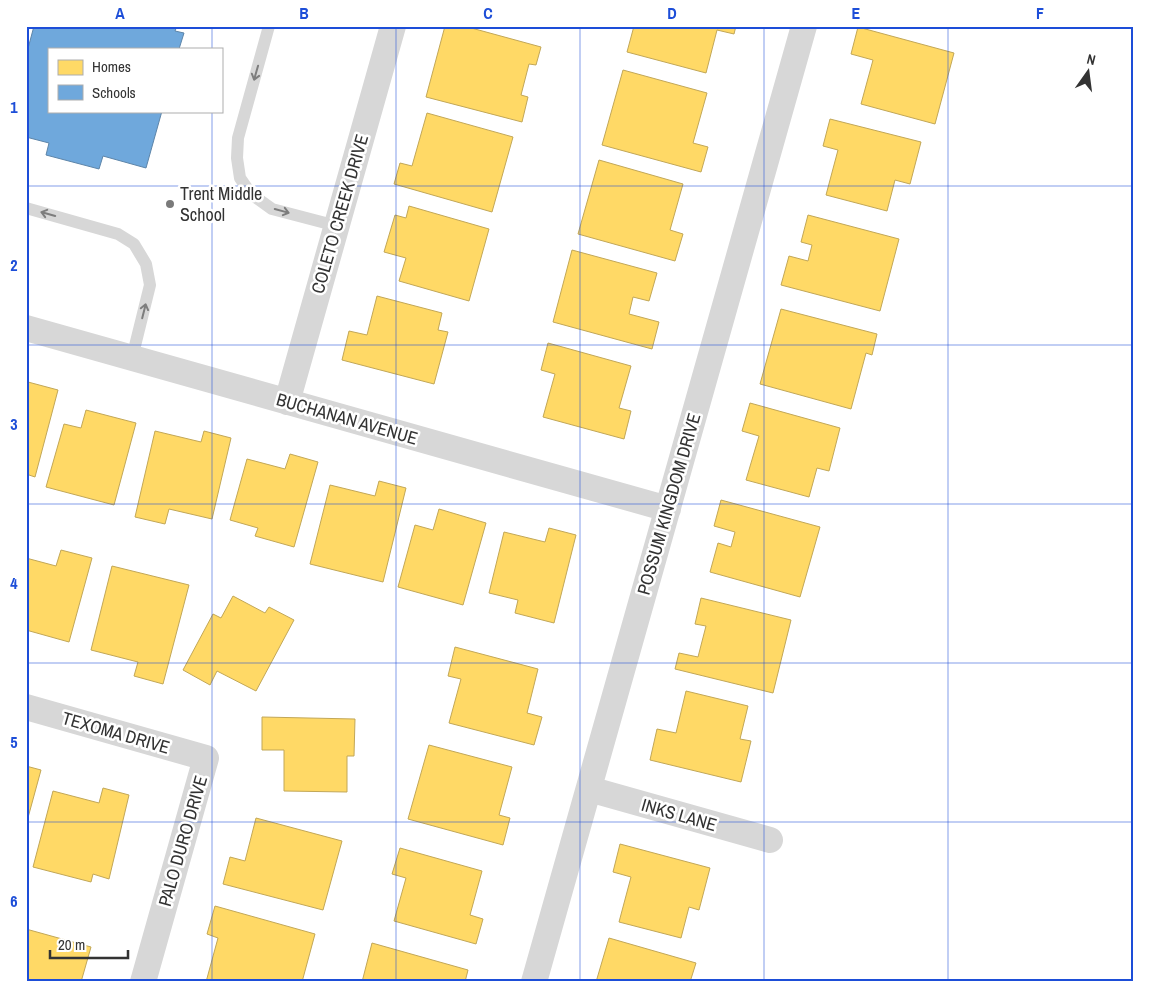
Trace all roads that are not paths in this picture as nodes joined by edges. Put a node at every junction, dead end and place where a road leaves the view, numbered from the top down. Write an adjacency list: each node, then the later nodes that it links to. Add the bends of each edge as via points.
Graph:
1 (269, 26): 5 (lane, one-way to 5, via 238,138 240,178 251,194 272,209)
2 (393, 26): 5 (street, COLETO CREEK DRIVE)
3 (804, 26): 9 (street, POSSUM KINGDOM DRIVE)
4 (26, 208): 7 (lane, one-way to 4, via 150,285 146,264 134,244 118,234)
5 (337, 226): 8 (street, COLETO CREEK DRIVE)
6 (26, 328): 7 (street, BUCHANAN AVENUE)
7 (132, 358): 8 (street, BUCHANAN AVENUE)
8 (287, 402): 9 (street, BUCHANAN AVENUE)
9 (668, 509): 12 (street, POSSUM KINGDOM DRIVE)
10 (26, 707): 11 (street, TEXOMA DRIVE)
11 (206, 758): 14 (street, PALO DURO DRIVE)
12 (589, 789): 13 (street, INKS LANE); 15 (street, POSSUM KINGDOM DRIVE)
13 (770, 840)
14 (143, 982)
15 (534, 982)

